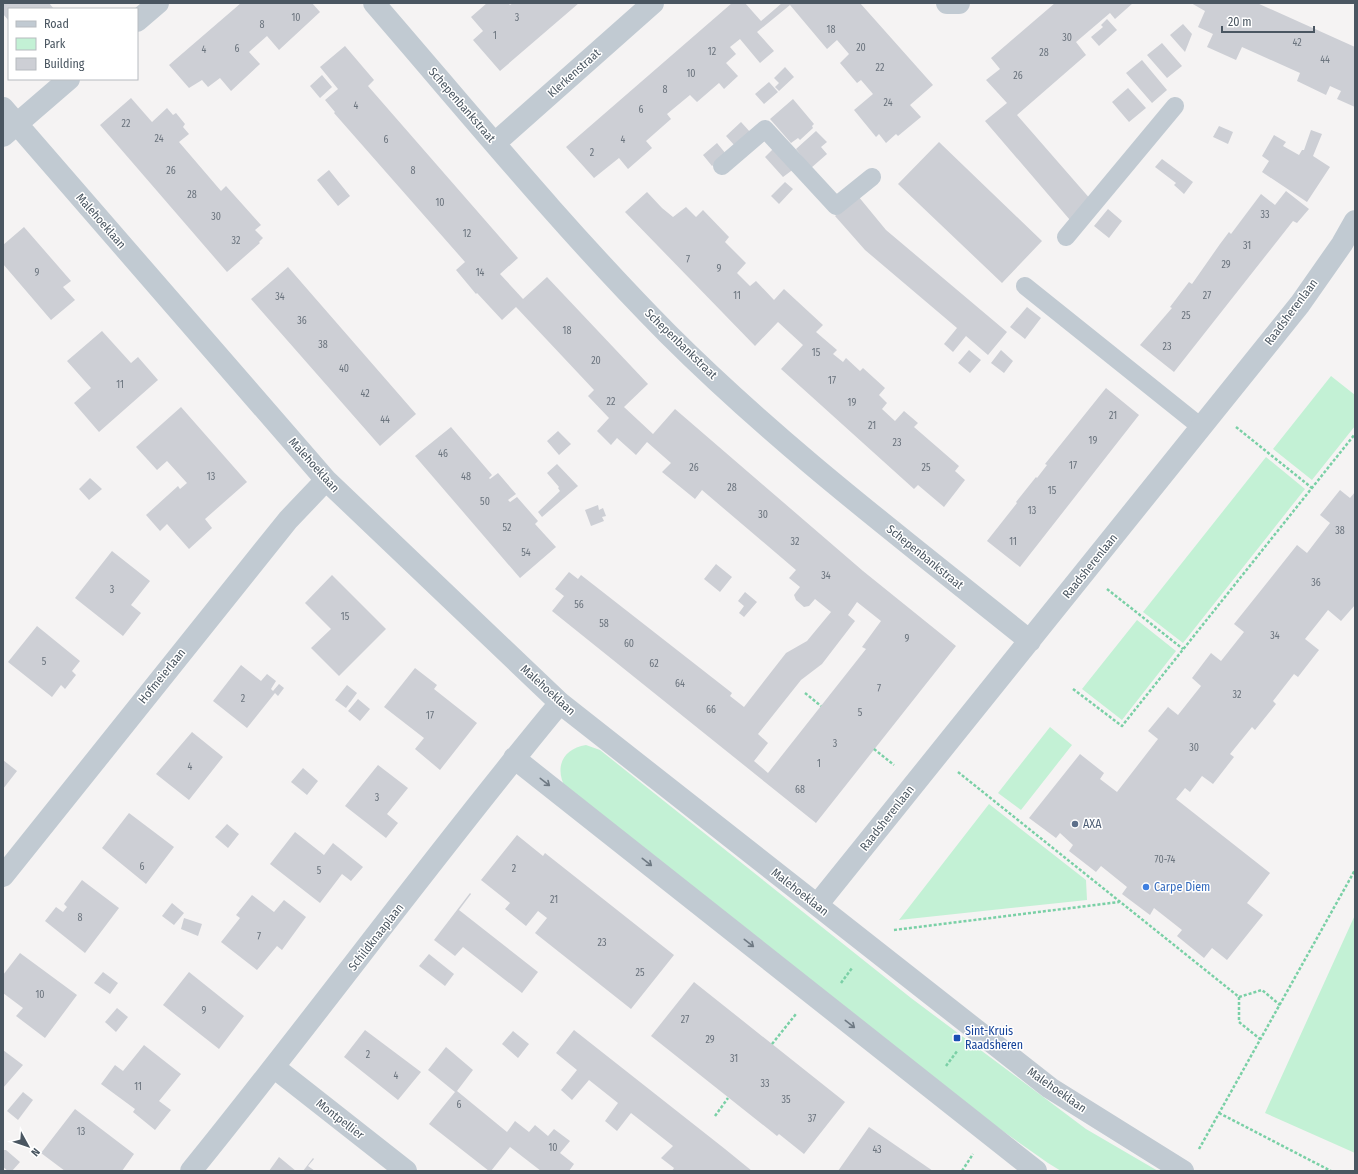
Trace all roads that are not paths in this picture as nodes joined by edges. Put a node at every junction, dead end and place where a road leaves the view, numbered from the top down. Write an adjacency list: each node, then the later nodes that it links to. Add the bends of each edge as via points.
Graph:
1 (158, 3): 6 (street)
2 (374, 3): 10 (street, Schepenbankstraat)
3 (653, 3): 10 (street, Klerkenstraat)
4 (947, 3): 5 (street)
5 (959, 3)
6 (138, 20)
7 (68, 80): 9 (street)
8 (1175, 106): 14 (lane)
9 (8, 122): 17 (street, Malehoeklaan)
10 (495, 143): 18 (street, Schepenbankstraat, via 585,246 669,334 762,422 825,477)
11 (722, 166): 12 (lane, via 765,129 836,206)
12 (872, 177)
13 (1355, 221): 16 (street, Raadsherenlaan, via 1300,304)
14 (1066, 237)
15 (1025, 286): 16 (lane)
16 (1201, 427): 18 (street, Raadsherenlaan)
17 (326, 480): 19 (street, Malehoeklaan); 21 (street, Hofmeierlaan, via 283,526)
18 (1030, 641): 22 (street, Raadsherenlaan)
19 (560, 702): 20 (street, Schildknaaplaan); 22 (street, Malehoeklaan)
20 (514, 758): 23 (street, Schildknaaplaan); 26 (street, one-way to 26)
21 (3, 876)
22 (818, 906): 27 (street, Malehoeklaan, via 1050,1088)
23 (275, 1068): 24 (street, Schildknaaplaan); 25 (street, Montpellier)
24 (191, 1171)
25 (406, 1171)
26 (1036, 1171)
27 (1183, 1171)

